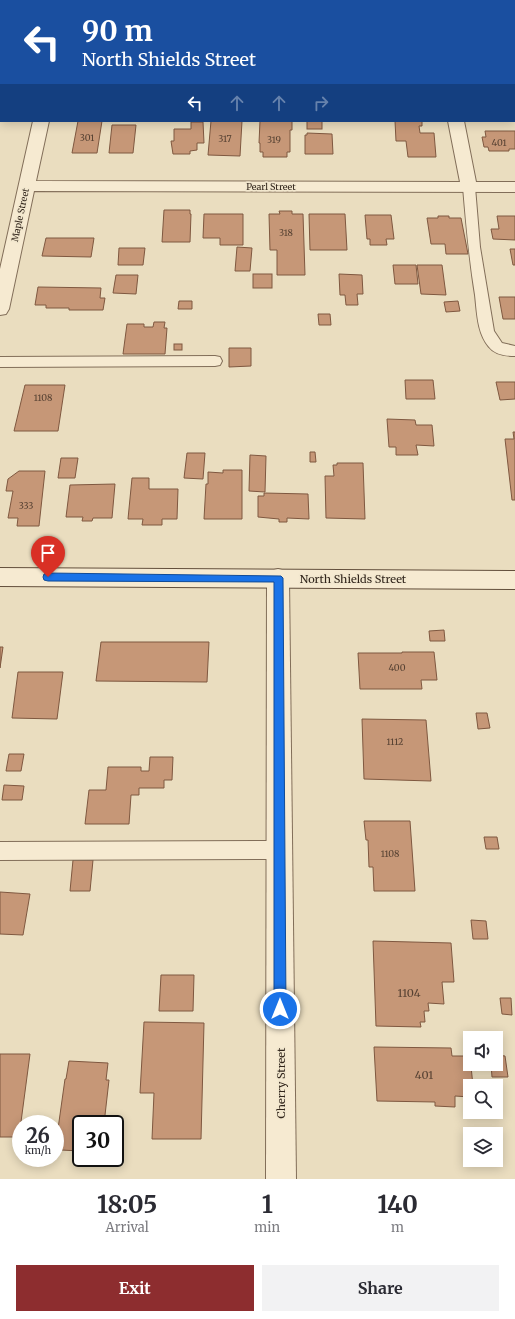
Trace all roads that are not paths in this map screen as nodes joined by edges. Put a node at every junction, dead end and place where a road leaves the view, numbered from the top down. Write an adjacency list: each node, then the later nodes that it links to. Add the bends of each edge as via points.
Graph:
1 (41, 122): 3 (street, Maple Street)
2 (456, 122): 4 (street)
3 (26, 186): 4 (street, Pearl Street); 6 (street, Maple Street)
4 (469, 187): 5 (street, Pearl Street); 7 (lane, via 474,247 487,331 492,344 502,350)
5 (515, 187)
6 (0, 309)
7 (515, 351)
8 (215, 361): 9 (lane)
9 (0, 362)
10 (0, 577): 11 (street, North Shields Street)
11 (278, 578): 12 (street, North Shields Street); 13 (street, Cherry Street)
12 (515, 580)
13 (279, 850): 14 (lane); 15 (street, Cherry Street)
14 (0, 851)
15 (281, 1179)

